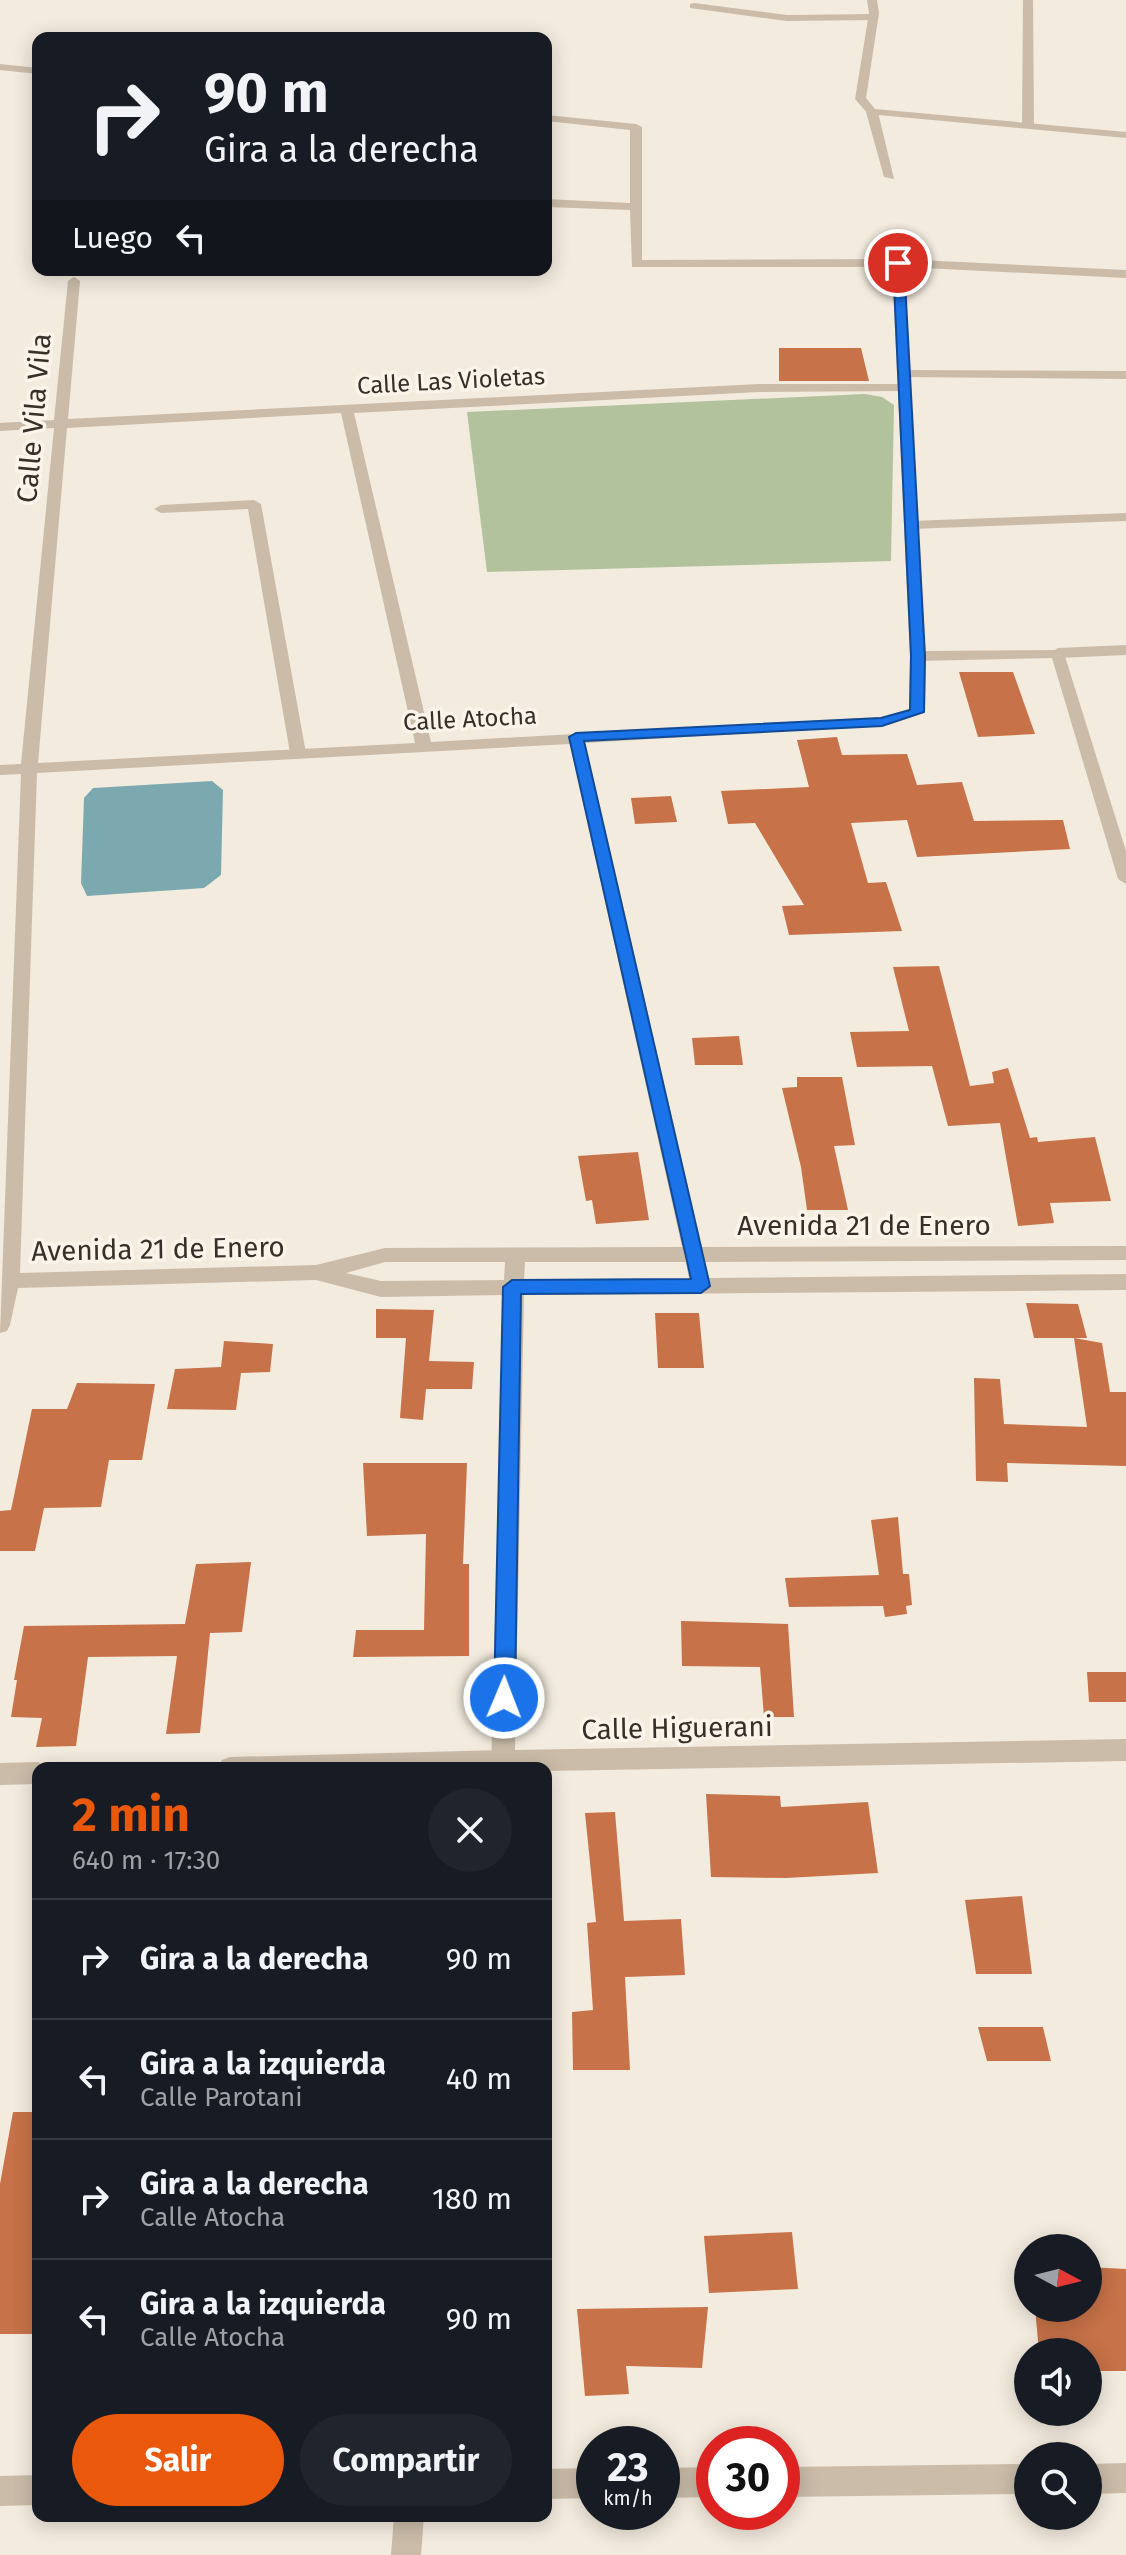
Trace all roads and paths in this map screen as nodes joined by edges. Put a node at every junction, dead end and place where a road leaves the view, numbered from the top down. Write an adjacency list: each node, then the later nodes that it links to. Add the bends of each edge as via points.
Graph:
1 (872, 0): 4 (street)
2 (1028, 0): 9 (street)
3 (694, 6): 4 (street, via 787,18)
4 (874, 17): 7 (street, via 860,99)
5 (0, 67): 6 (street)
6 (32, 70)
7 (872, 112): 9 (street); 11 (street)
8 (552, 119): 13 (street, via 636,127)
9 (1028, 125): 10 (street)
10 (1126, 135)
11 (890, 177)
12 (552, 203): 13 (street)
13 (636, 207): 14 (street, via 636,264)
14 (898, 263): 15 (street); 18 (street)
15 (1126, 274)
16 (74, 281): 20 (street, Calle Vila Vila)
17 (1126, 375): 18 (street, Calle Las Violetas)
18 (904, 381): 19 (street, Calle Las Violetas); 24 (street)
19 (346, 408): 20 (street, Calle Las Violetas); 29 (street)
20 (63, 425): 21 (street, Calle Las Violetas); 31 (street, Calle Vila Vila)
21 (0, 427)
22 (161, 509): 30 (street, via 254,504)
23 (1126, 517): 24 (street)
24 (911, 525): 27 (street)
25 (1126, 650): 26 (street)
26 (1058, 653): 27 (street); 33 (street)
27 (918, 656): 28 (street, Calle Atocha, via 917,712 882,722)
28 (576, 737): 29 (street, Calle Atocha); 35 (street)
29 (424, 745): 30 (street, Calle Atocha)
30 (298, 753): 31 (street, Calle Atocha)
31 (29, 769): 32 (street, Calle Atocha); 38 (street, Calle Vila Vila)
32 (0, 770)
33 (1126, 879)
34 (1126, 1253): 35 (street, Avenida 21 de Enero)
35 (694, 1254): 36 (street, Avenida 21 de Enero); 40 (street)
36 (515, 1255): 37 (street, Avenida 21 de Enero, via 385,1255); 41 (street)
37 (316, 1273): 38 (street, Avenida 21 de Enero); 41 (street, Avenida 21 de Enero, via 381,1289)
38 (5, 1281): 42 (street, Calle Vila Vila)
39 (1126, 1282): 40 (street, Avenida 21 de Enero)
40 (701, 1286): 41 (street, Avenida 21 de Enero)
41 (512, 1287): 44 (street)
42 (0, 1325)
43 (1126, 1750): 45 (street, Calle Higuerani)
44 (503, 1762)
45 (552, 1763)
46 (32, 1773): 47 (street)
47 (0, 1774)
48 (1126, 2478): 50 (street)
49 (1014, 2479): 51 (street)
50 (1102, 2479)
51 (800, 2482)
52 (576, 2483): 53 (street)
53 (552, 2484)
54 (32, 2490): 55 (street)
55 (0, 2491)
56 (409, 2522): 57 (street)
57 (406, 2555)

